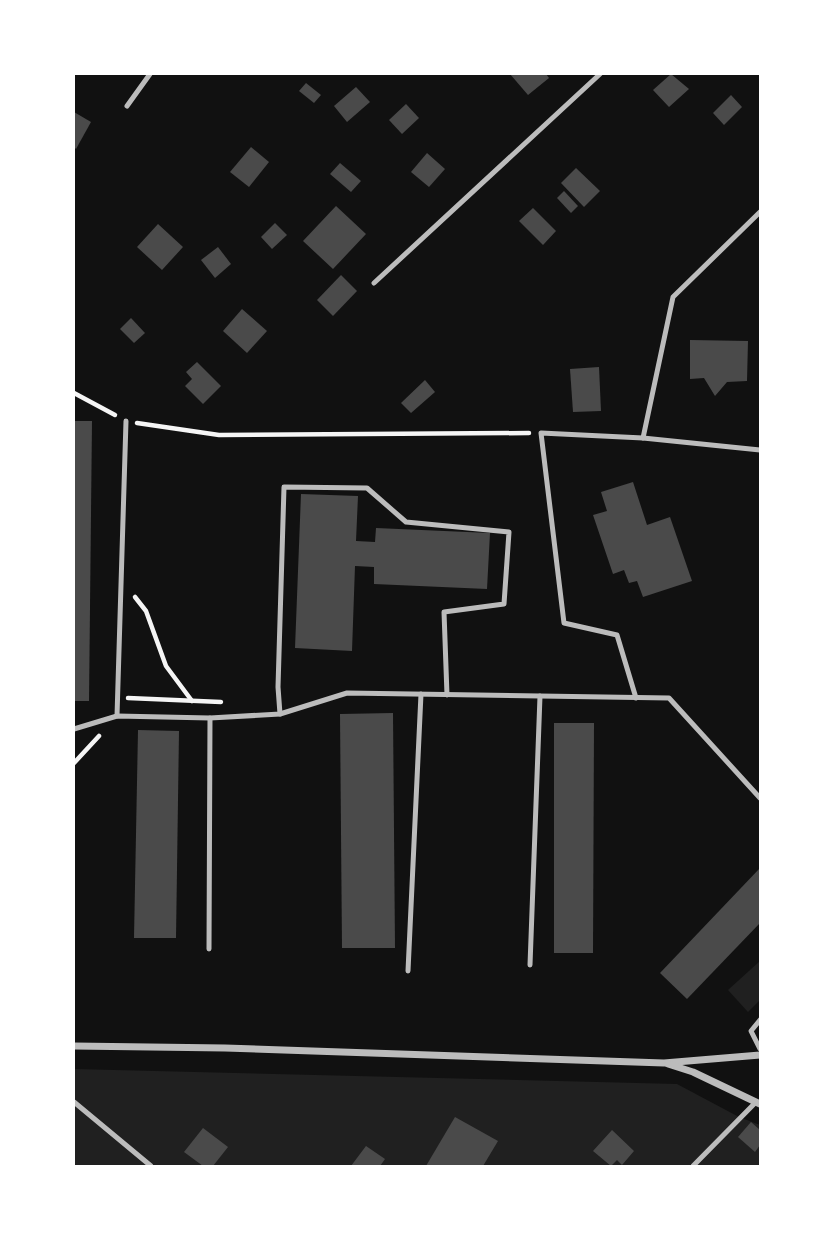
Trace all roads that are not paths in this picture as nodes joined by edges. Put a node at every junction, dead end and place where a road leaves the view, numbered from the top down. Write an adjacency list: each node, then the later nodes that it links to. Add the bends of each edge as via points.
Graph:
1 (150, 74): 3 (lane)
2 (600, 74): 5 (lane)
3 (127, 106)
4 (761, 212): 7 (lane, via 673,297)
5 (374, 283)
6 (126, 421): 14 (lane)
7 (643, 438): 8 (lane); 12 (lane, via 541,433 564,623 617,635)
8 (761, 450)
9 (421, 694): 10 (lane); 13 (lane, via 347,693); 20 (lane)
10 (447, 695): 11 (lane); 13 (lane, via 444,612 504,604 509,532 406,522 367,488 284,487)
11 (540, 696): 12 (lane); 19 (lane)
12 (636, 698): 17 (lane, via 669,698)
13 (280, 714): 15 (lane)
14 (117, 716): 15 (lane); 16 (lane)
15 (210, 718): 18 (lane)
16 (74, 729)
17 (761, 798)
18 (209, 949)
19 (530, 965)
20 (408, 971)
21 (761, 1020): 23 (lane, via 751,1031)
22 (74, 1046): 25 (street)
23 (761, 1049)
24 (761, 1055): 25 (street)
25 (664, 1063): 27 (street)
26 (74, 1102): 28 (lane)
27 (758, 1103): 29 (lane)
28 (151, 1167)
29 (693, 1167)

